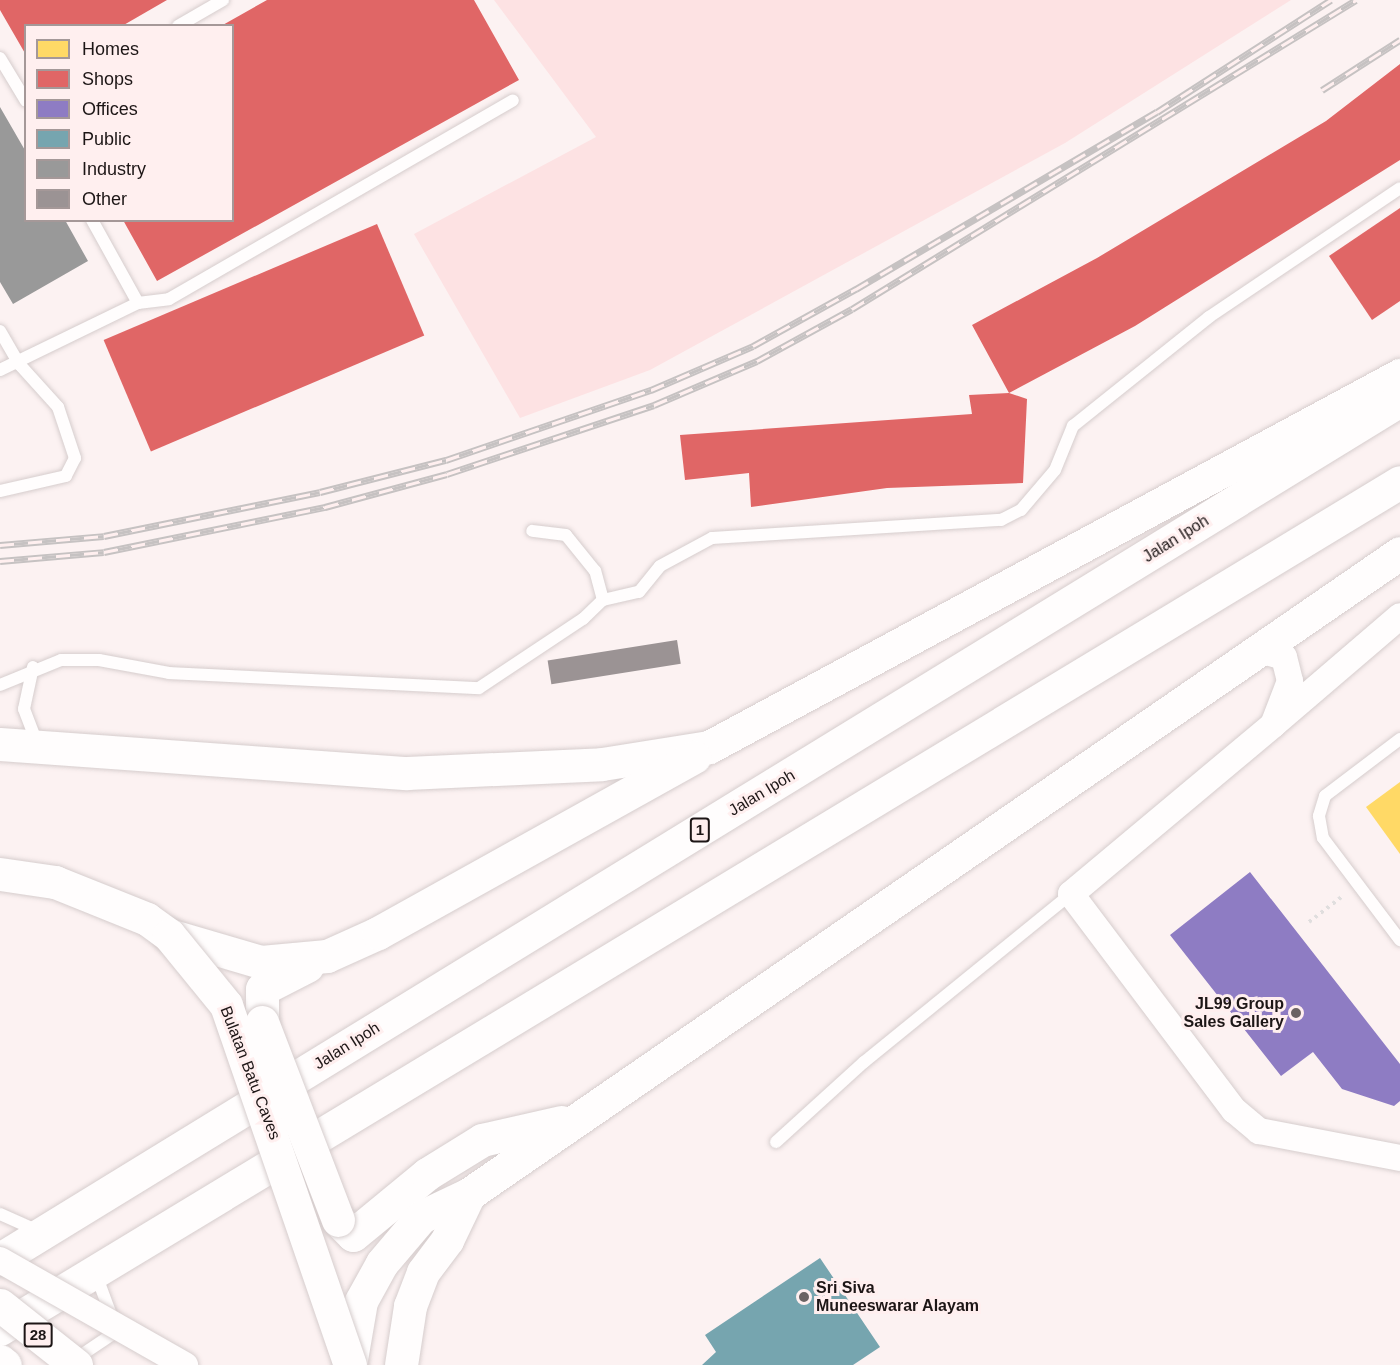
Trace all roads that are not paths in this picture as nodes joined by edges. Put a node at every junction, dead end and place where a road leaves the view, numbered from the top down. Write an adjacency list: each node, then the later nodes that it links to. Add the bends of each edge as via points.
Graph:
1 (223, 0): 2 (lane)
2 (181, 24)
3 (0, 58): 4 (lane)
4 (24, 98)
5 (513, 100): 8 (lane, via 169,299)
6 (1400, 188): 18 (lane, via 1209,317 1073,426 1055,470 1021,510 1001,520 712,538 660,566 639,592)
7 (93, 222): 8 (lane)
8 (138, 303): 10 (lane)
9 (0, 331): 10 (lane)
10 (20, 365): 11 (lane); 15 (lane, via 58,407 74,468 47,482)
11 (0, 370)
12 (1400, 375): 26 (highway)
13 (1400, 400): 38 (highway, Jalan Ipoh / 1)
14 (1400, 482): 40 (highway)
15 (0, 491)
16 (532, 531): 18 (lane, via 566,535 595,571)
17 (1400, 553): 20 (highway)
18 (603, 600): 21 (lane, via 583,620 479,688 169,673 99,660)
19 (1400, 616): 23 (street)
20 (1256, 650): 23 (street, via 1284,657 1290,681); 33 (highway)
21 (33, 667): 22 (lane); 27 (lane, via 24,709)
22 (0, 684)
23 (1274, 725): 29 (street)
24 (1400, 739): 31 (lane, via 1325,796 1319,816 1323,838)
25 (0, 744): 27 (highway)
26 (709, 747): 27 (highway, via 591,765 407,773); 32 (highway, via 493,871)
27 (40, 748)
28 (0, 874): 30 (highway, Bulatan Batu Caves, bridge, via 55,882 127,909)
29 (1071, 894): 34 (lane, via 864,1062); 35 (street, via 1234,1110 1259,1131)
30 (169, 935): 32 (highway, via 261,962); 48 (highway, Bulatan Batu Caves, bridge, via 226,1005 239,1033)
31 (1400, 940)
32 (327, 956): 33 (highway, bridge, via 262,989 262,1022 338,1220 352,1235 427,1174 482,1140)
33 (580, 1117): 36 (highway)
34 (776, 1142)
35 (1400, 1158)
36 (469, 1194): 48 (highway, via 421,1217 382,1263 361,1301); 49 (highway, via 447,1240 423,1272 410,1306)
37 (0, 1214): 38 (lane)
38 (44, 1233): 39 (highway, Jalan Ipoh / 1)
39 (0, 1260): 47 (street, bridge)
40 (93, 1268): 42 (highway); 45 (lane, via 117,1331)
41 (0, 1305): 46 (highway, 28, bridge)
42 (0, 1329)
43 (0, 1361): 44 (highway)
44 (5, 1365)
45 (66, 1365)
46 (76, 1365)
47 (185, 1365)
48 (350, 1365)
49 (401, 1365)

